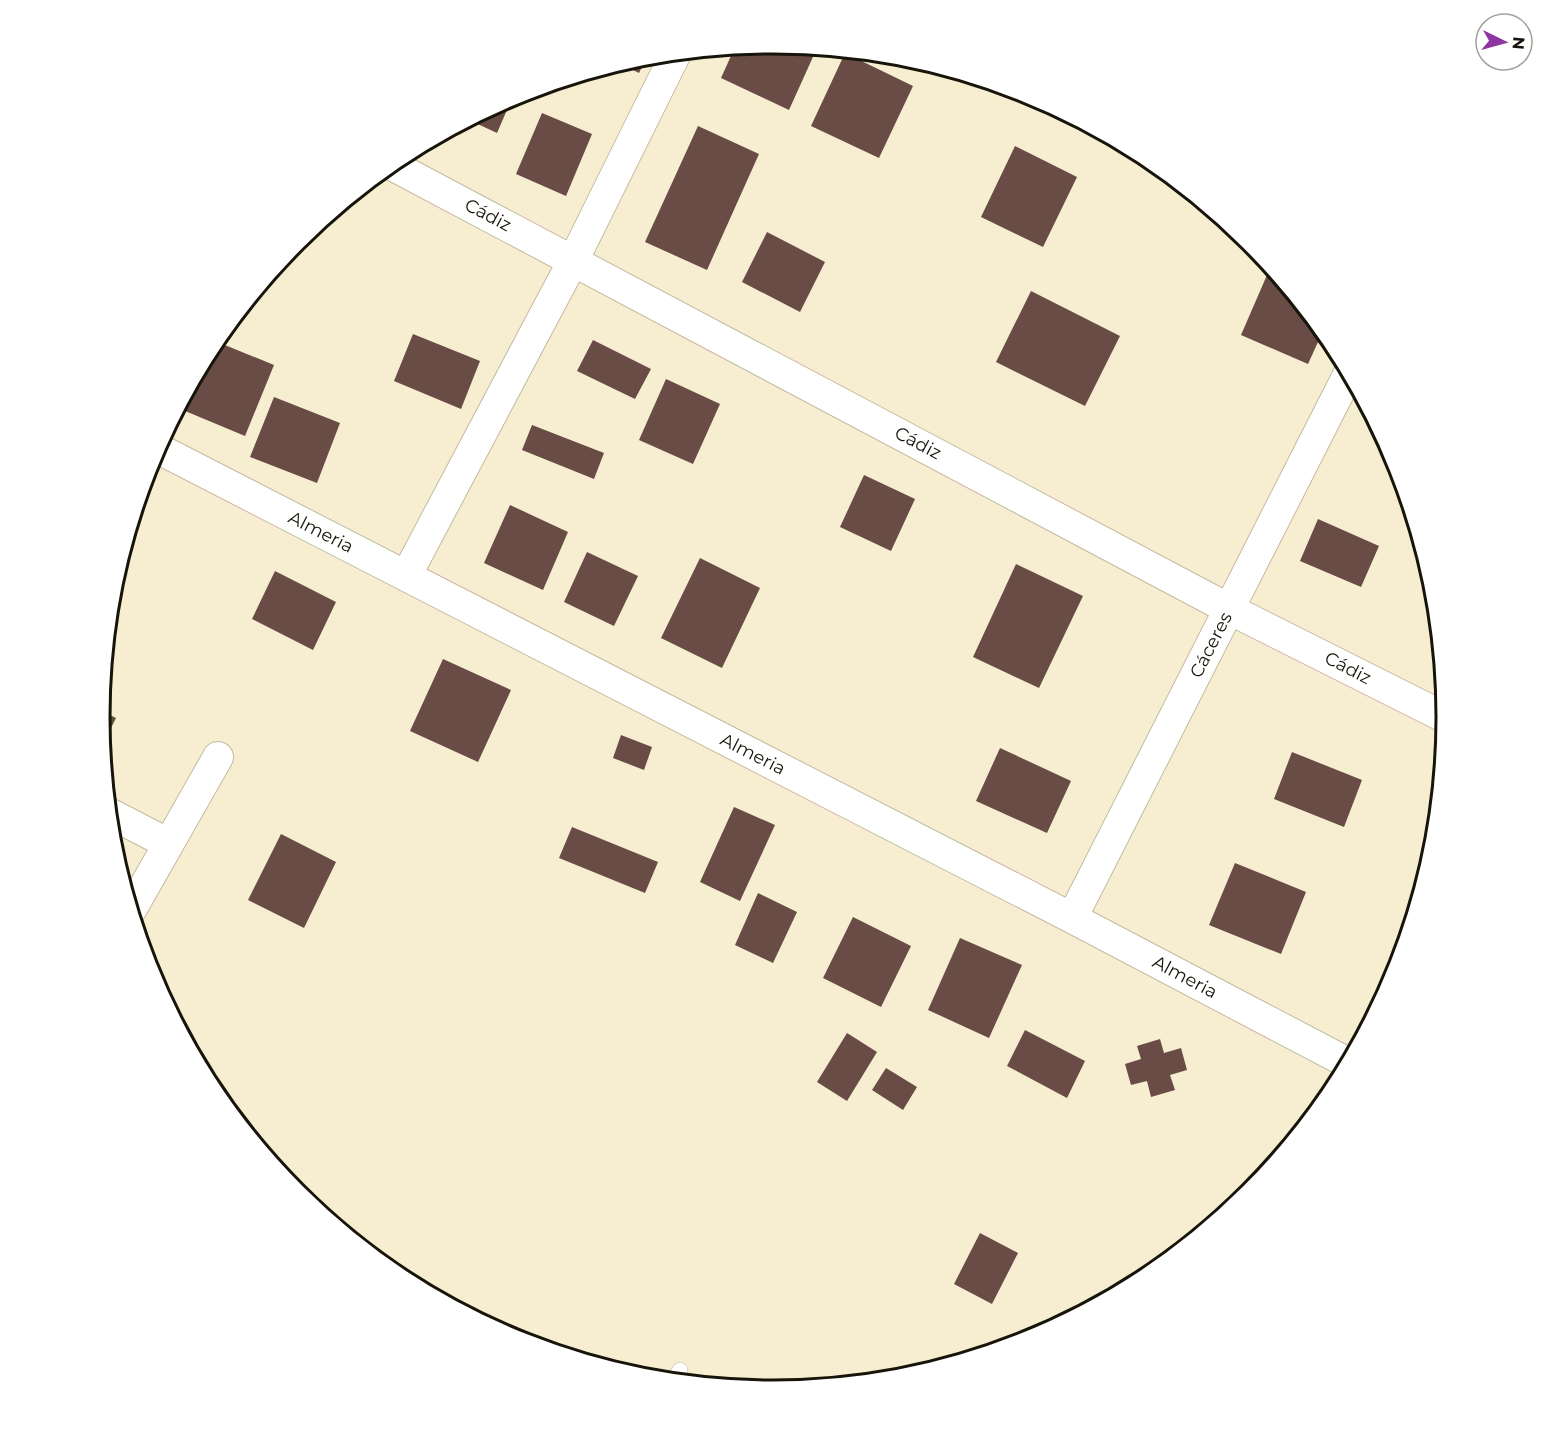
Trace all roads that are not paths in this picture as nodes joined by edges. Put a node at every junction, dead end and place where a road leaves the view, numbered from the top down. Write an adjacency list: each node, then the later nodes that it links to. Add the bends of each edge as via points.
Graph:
1 (671, 62): 3 (street)
2 (400, 169): 3 (street, Cádiz)
3 (574, 259): 6 (street); 7 (street, Cádiz)
4 (1344, 382): 7 (street, Cáceres)
5 (165, 452): 6 (street, Almeria)
6 (406, 576): 13 (street, Almeria)
7 (1229, 609): 8 (street, Cádiz); 13 (street, Cáceres)
8 (1436, 713)
9 (218, 757): 11 (street)
10 (118, 818): 11 (street)
11 (167, 843): 12 (street)
12 (136, 900)
13 (1072, 918): 14 (street, Almeria)
14 (1341, 1059)

